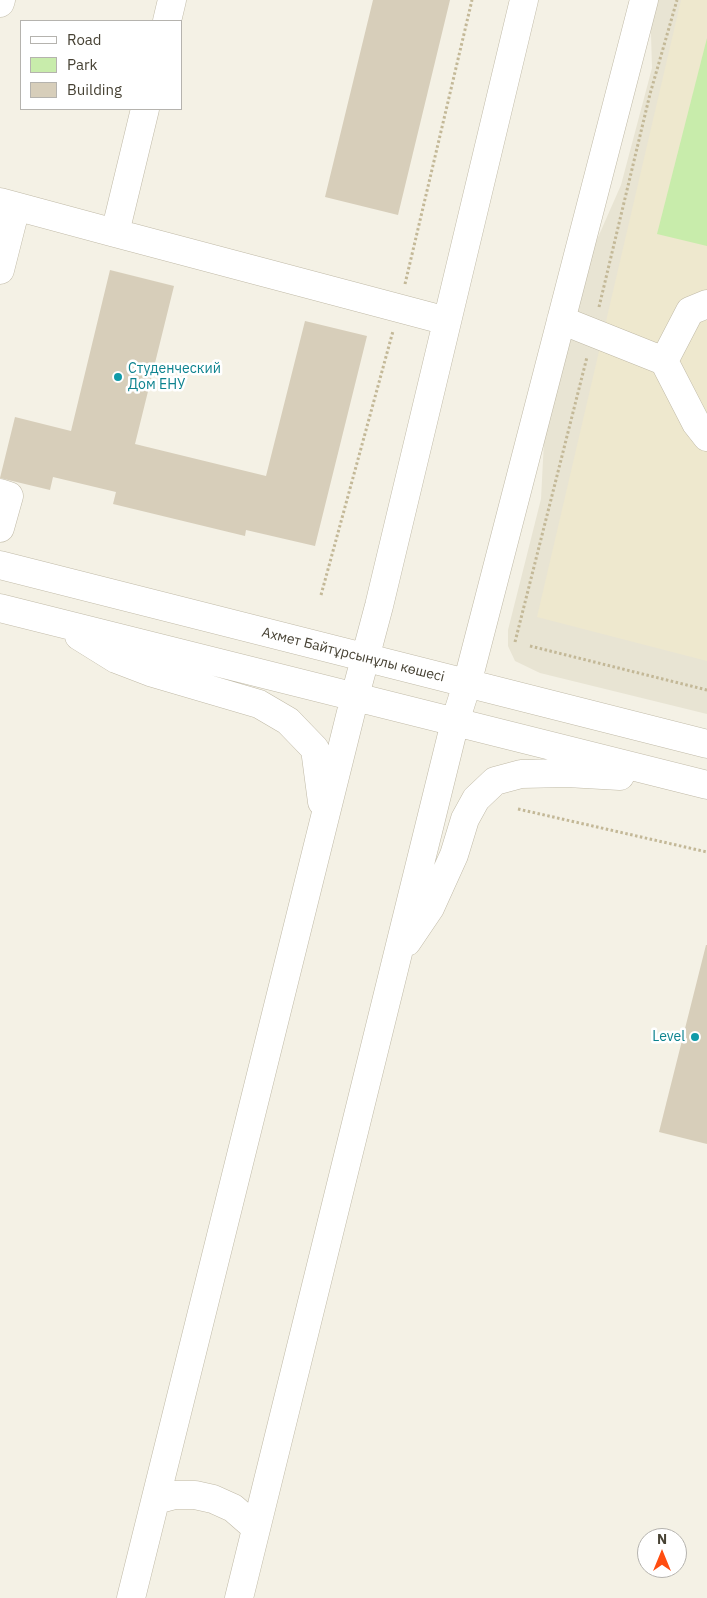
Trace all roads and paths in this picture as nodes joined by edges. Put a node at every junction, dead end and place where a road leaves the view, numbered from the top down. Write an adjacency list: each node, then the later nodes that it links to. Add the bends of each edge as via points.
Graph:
1 (172, 0): 4 (street)
2 (524, 0): 11 (street)
3 (644, 0): 10 (street)
4 (167, 20)
5 (145, 110): 7 (street)
6 (8, 205): 7 (street); 8 (street)
7 (115, 233): 11 (street)
8 (0, 270)
9 (707, 304): 12 (street, via 690,311)
10 (562, 320): 12 (street); 21 (street)
11 (447, 321): 20 (street)
12 (664, 361): 13 (street, via 696,423)
13 (707, 437)
14 (0, 493): 15 (street, via 9,496)
15 (0, 528)
16 (0, 565): 20 (street, Ахмет Байтұрсынұлы көшесі)
17 (0, 608): 18 (street)
18 (56, 622): 23 (street); 28 (street, via 116,659 259,704 288,721 315,750)
19 (530, 646): 22 (path)
20 (365, 658): 21 (street, Ахмет Байтұрсынұлы көшесі); 23 (street)
21 (467, 684): 24 (street); 25 (street, Ахмет Байтұрсынұлы көшесі)
22 (707, 690)
23 (355, 696): 24 (street); 28 (street)
24 (455, 722): 26 (street); 30 (street)
25 (707, 744)
26 (695, 782): 30 (street, via 567,773 521,774 495,781 476,799 464,819 454,855 430,908)
27 (518, 809): 29 (path)
28 (324, 819): 31 (street)
29 (707, 852)
30 (397, 956): 32 (street)
31 (156, 1500): 32 (street, via 175,1495 213,1499 233,1508); 33 (street)
32 (256, 1528): 34 (street)
33 (131, 1598)
34 (239, 1598)

